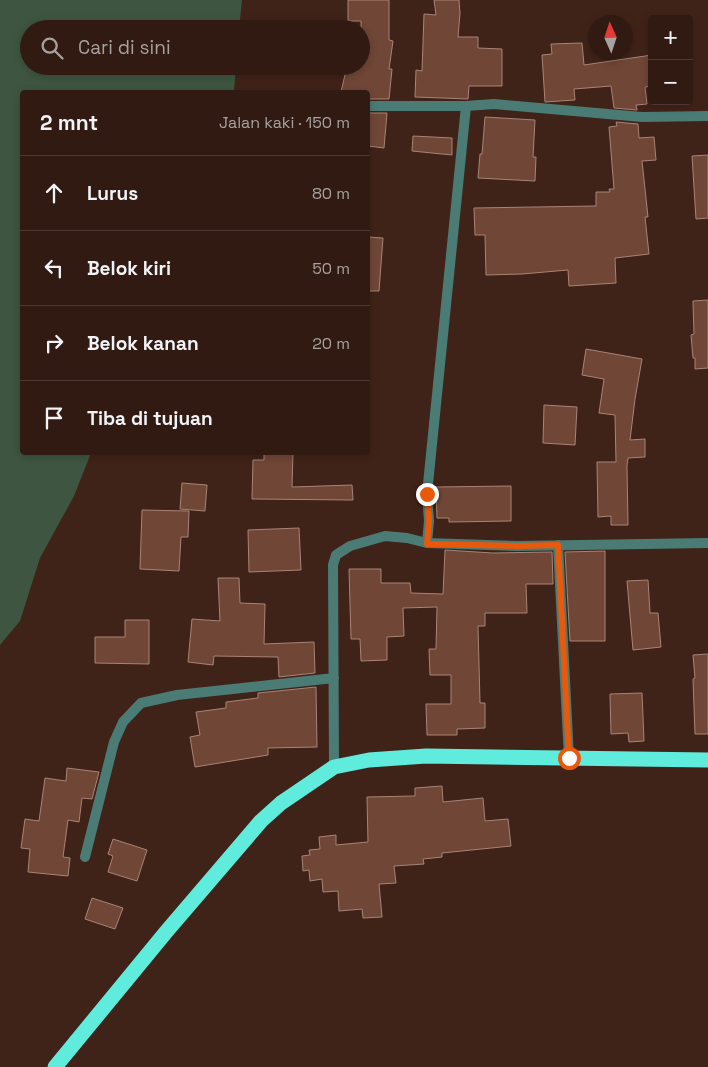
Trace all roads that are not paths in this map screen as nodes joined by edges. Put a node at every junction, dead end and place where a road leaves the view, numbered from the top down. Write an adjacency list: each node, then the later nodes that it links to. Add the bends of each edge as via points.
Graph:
1 (370, 106): 2 (street)
2 (466, 106): 3 (street, via 494,104 642,117); 5 (street, via 427,494)
3 (708, 116)
4 (708, 543): 6 (street)
5 (427, 544): 6 (street); 7 (street, via 385,536 350,546 336,555 333,565)
6 (558, 545): 8 (street)
7 (334, 678): 10 (street); 11 (street, via 176,695 141,704 123,722 114,742)
8 (569, 758): 9 (highway); 10 (highway, via 426,756 369,760)
9 (708, 760)
10 (334, 767): 12 (highway, via 281,803 261,821)
11 (84, 857)
12 (56, 1067)

